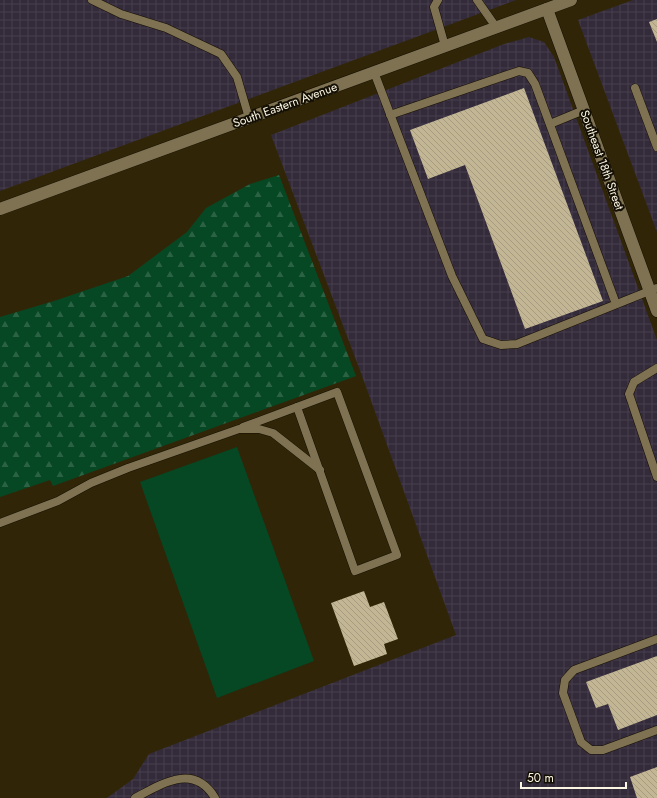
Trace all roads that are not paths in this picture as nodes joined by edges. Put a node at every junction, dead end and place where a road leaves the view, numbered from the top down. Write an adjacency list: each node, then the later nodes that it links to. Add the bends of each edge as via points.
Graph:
1 (92, 0): 12 (lane, via 121,14 166,28 221,54 237,77)
2 (438, 0): 7 (lane, via 434,6)
3 (477, 0): 6 (lane)
4 (571, 0): 5 (main road, South Eastern Avenue)
5 (547, 9): 6 (main road, South Eastern Avenue); 10 (main road, Southeast 18th Street)
6 (496, 27): 7 (main road, South Eastern Avenue)
7 (445, 46): 8 (main road, South Eastern Avenue)
8 (374, 72): 11 (lane); 12 (main road, South Eastern Avenue)
9 (635, 88): 14 (lane)
10 (584, 110): 13 (lane); 16 (main road, Southeast 18th Street)
11 (390, 115): 13 (lane, via 519,71 528,73 535,84); 17 (lane, via 452,276 482,339 501,345 517,344)
12 (249, 118): 15 (main road, South Eastern Avenue)
13 (550, 124): 17 (lane)
14 (657, 147)
15 (0, 209)
16 (653, 289): 17 (lane); 18 (main road, Southeast 18th Street)
17 (616, 304)
18 (657, 312)
19 (657, 368): 23 (lane, via 634,382 629,394)
20 (297, 407): 21 (lane); 22 (lane); 22 (lane, via 338,392 397,555 355,570)
21 (239, 429): 22 (lane, via 259,429 273,433); 24 (lane, via 128,468 91,483 58,501)
22 (320, 470)
23 (657, 477)
24 (0, 523)
25 (657, 639): 26 (lane, via 574,670 565,680 563,693 580,742 591,750 603,750)
26 (657, 730)
27 (135, 798): 28 (lane, via 177,779 193,778 209,787)
28 (215, 798)

